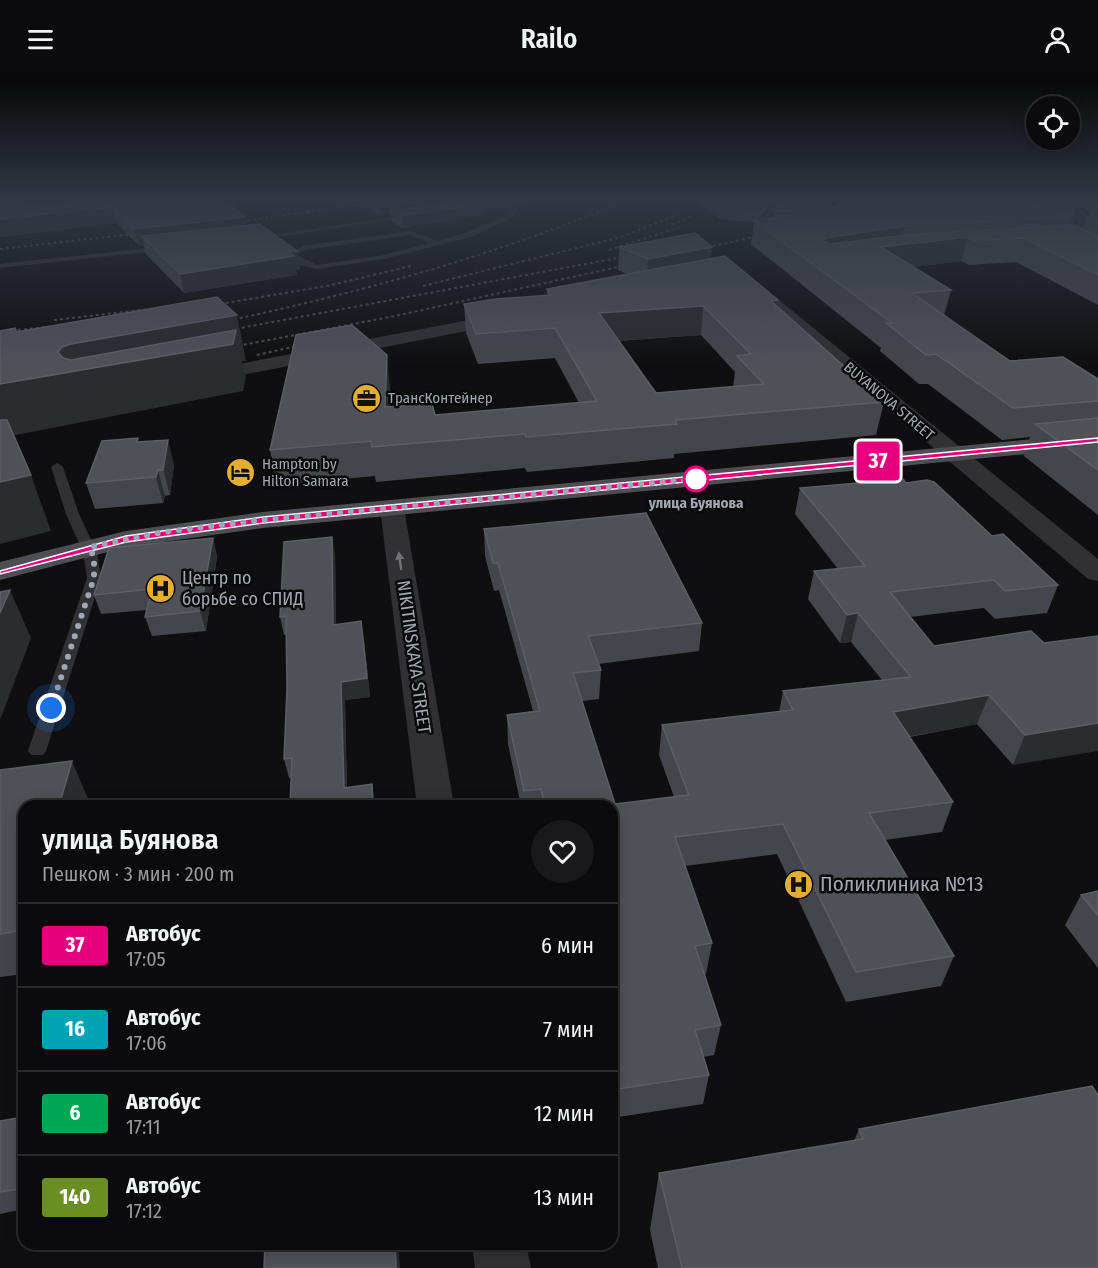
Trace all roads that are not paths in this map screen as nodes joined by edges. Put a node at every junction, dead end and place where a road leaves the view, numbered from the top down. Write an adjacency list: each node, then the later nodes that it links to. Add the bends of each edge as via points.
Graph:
1 (112, 254): 4 (lane)
2 (294, 254): 3 (lane, via 303,263 317,267)
3 (397, 254)
4 (0, 266)
5 (746, 281): 9 (street, BUYANOVA STREET)
6 (519, 316): 7 (street)
7 (187, 380)
8 (1098, 440): 9 (main road)
9 (952, 454): 11 (main road); 14 (street, BUYANOVA STREET)
10 (57, 467): 12 (lane)
11 (392, 508): 12 (main road, via 199,528); 16 (street, NIKITINSKAYA STREET, one-way to 11)
12 (90, 547): 13 (main road); 15 (lane, via 94,578)
13 (0, 571)
14 (1098, 573)
15 (37, 751)
16 (434, 800)
17 (500, 1250): 18 (street)
18 (503, 1268)

